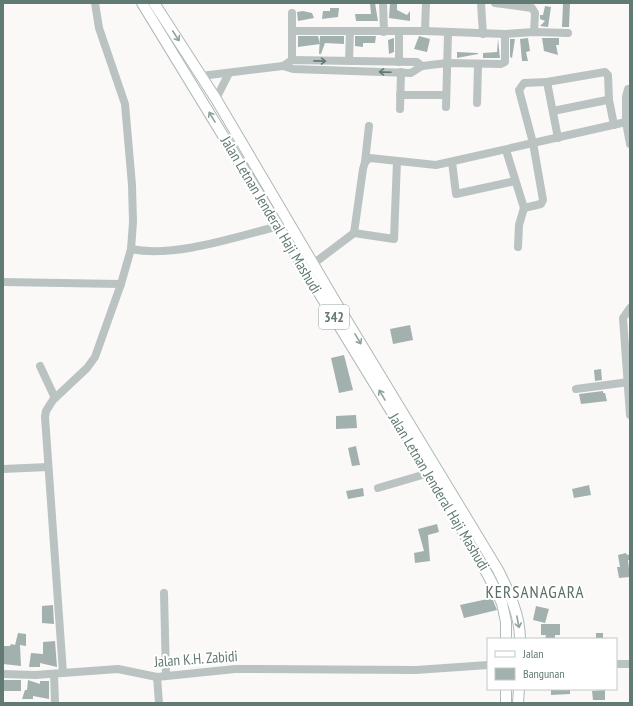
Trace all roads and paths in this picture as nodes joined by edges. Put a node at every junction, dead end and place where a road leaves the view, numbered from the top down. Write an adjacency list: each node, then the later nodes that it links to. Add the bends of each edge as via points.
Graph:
1 (95, 3): 54 (street, via 99,28 125,104 132,185)
2 (142, 3): 51 (main road, Jalan Letnan Jenderal Haji Mashudi / 342, one-way to 2)
3 (154, 3): 28 (main road, Jalan Letnan Jenderal Haji Mashudi / 342, one-way to 28)
4 (383, 3): 12 (street)
5 (426, 3): 11 (street)
6 (481, 3): 17 (street)
7 (495, 3): 14 (street, via 532,8 535,13)
8 (292, 13): 9 (street)
9 (292, 31): 10 (street); 19 (street)
10 (350, 31): 12 (street); 20 (street)
11 (425, 31): 13 (street); 15 (street)
12 (384, 32): 13 (street)
13 (399, 32): 21 (street)
14 (534, 32): 16 (street); 18 (street)
15 (448, 33): 17 (street); 22 (street)
16 (568, 33)
17 (483, 34): 18 (street)
18 (506, 34): 23 (street, via 504,63)
19 (292, 60): 20 (street, one-way to 20); 24 (street)
20 (349, 61): 21 (street)
21 (399, 62): 25 (street, via 417,62)
22 (447, 64): 23 (street); 25 (street); 32 (street)
23 (478, 65): 35 (street)
24 (283, 66): 26 (street, one-way to 24, via 293,69); 27 (street)
25 (422, 66): 26 (street, via 415,72)
26 (401, 72): 31 (street)
27 (229, 73): 28 (street); 33 (street)
28 (201, 76): 33 (main road, Jalan Letnan Jenderal Haji Mashudi / 342)
29 (548, 82): 34 (street, via 605,72 608,75); 38 (street); 43 (street, via 524,83 519,90)
30 (630, 89): 39 (street, via 626,97)
31 (400, 95): 32 (street); 37 (street)
32 (446, 95): 36 (street)
33 (216, 99): 55 (main road, Jalan Letnan Jenderal Haji Mashudi / 342)
34 (609, 100): 38 (street); 40 (street)
35 (477, 104)
36 (446, 107)
37 (400, 109)
38 (553, 111): 42 (street)
39 (628, 122): 40 (street); 44 (street)
40 (614, 125): 42 (street)
41 (369, 126): 47 (street)
42 (558, 138): 43 (street)
43 (533, 144): 45 (street); 50 (street, via 543,200 541,204)
44 (630, 144)
45 (506, 150): 48 (street); 49 (street)
46 (396, 161): 47 (street, via 370,158); 48 (street, via 436,166); 52 (street, via 394,239)
47 (365, 162): 52 (street)
48 (452, 162): 49 (street, via 456,194)
49 (515, 181): 50 (street)
50 (524, 208): 53 (street, via 519,225)
51 (279, 226): 54 (street, via 205,244 162,251 143,252); 67 (main road, Jalan Letnan Jenderal Haji Mashudi / 342, one-way to 51)
52 (354, 233): 55 (street)
53 (518, 247)
54 (131, 249): 57 (street)
55 (313, 264): 69 (main road, Jalan Letnan Jenderal Haji Mashudi / 342, one-way to 69)
56 (3, 282): 57 (street)
57 (121, 284): 63 (street, via 91,363)
58 (630, 308): 59 (street, via 623,318)
59 (627, 349): 61 (street)
60 (40, 366): 63 (street)
61 (629, 382): 62 (street); 64 (street)
62 (576, 389)
63 (55, 398): 65 (street, via 45,417)
64 (630, 415)
65 (48, 467): 66 (street); 77 (street)
66 (3, 469)
67 (429, 473): 68 (street); 70 (main road, Jalan Letnan Jenderal Haji Mashudi / 342)
68 (378, 488)
69 (498, 570): 70 (main road); 73 (main road, Jalan Letnan Jenderal Haji Mashudi / 342, one-way to 73, via 512,600)
70 (489, 577): 72 (main road, Jalan Letnan Jenderal Haji Mashudi / 342, via 502,603)
71 (164, 593): 80 (street)
72 (506, 638)
73 (520, 638)
74 (617, 664): 75 (street)
75 (630, 664)
76 (487, 665): 80 (street, Jalan K.H. Zabidi, via 416,670 235,669)
77 (63, 673): 79 (street, Jalan K.H. Zabidi); 81 (street, Jalan K.H. Zabidi, via 118,669)
78 (3, 674): 79 (street, Jalan K.H. Zabidi)
79 (54, 674): 84 (street)
80 (166, 675): 81 (street, Jalan K.H. Zabidi)
81 (157, 677): 85 (street)
82 (506, 690): 86 (main road)
83 (519, 690): 87 (main road)
84 (55, 703)
85 (159, 703)
86 (506, 703)
87 (518, 703)

